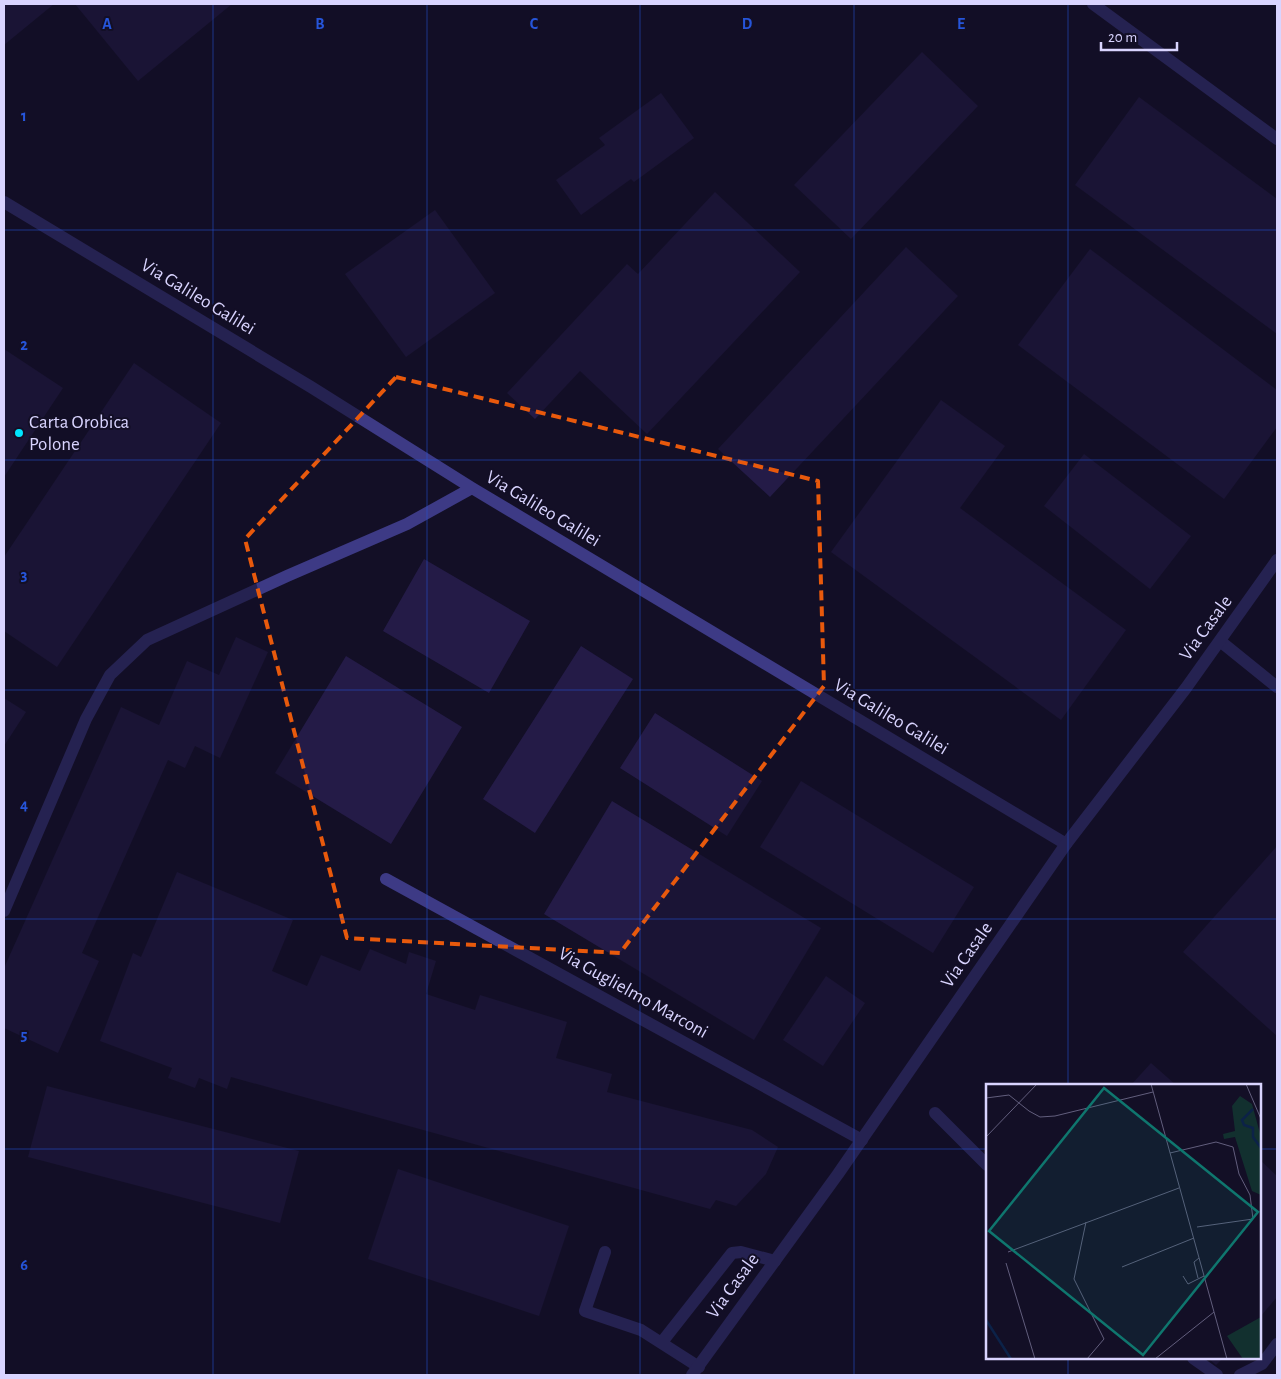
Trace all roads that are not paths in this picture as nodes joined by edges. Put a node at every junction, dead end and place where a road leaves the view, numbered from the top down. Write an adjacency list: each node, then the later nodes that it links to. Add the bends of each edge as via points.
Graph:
1 (1093, 4): 2 (street)
2 (1277, 139)
3 (4, 202): 4 (street, Via Galileo Galilei)
4 (472, 488): 8 (street, Via Galileo Galilei); 10 (street, via 407,524 147,640 110,675 86,719)
5 (1277, 560): 6 (street, Via Casale)
6 (1220, 641): 7 (street); 8 (street, Via Casale)
7 (1277, 687)
8 (1066, 844): 12 (street, Via Casale)
9 (386, 879): 12 (street, Via Guglielmo Marconi)
10 (4, 911)
11 (934, 1113): 13 (street)
12 (862, 1140): 15 (street, Via Casale)
13 (986, 1164)
14 (605, 1252): 16 (street, via 585,1311 641,1330)
15 (774, 1261): 16 (street, via 741,1252 732,1253); 19 (street, Via Casale)
16 (662, 1342): 19 (street)
17 (1277, 1344): 21 (street, via 1262,1364)
18 (1194, 1359): 20 (street)
19 (696, 1371)
20 (1217, 1375)
21 (1240, 1375)

